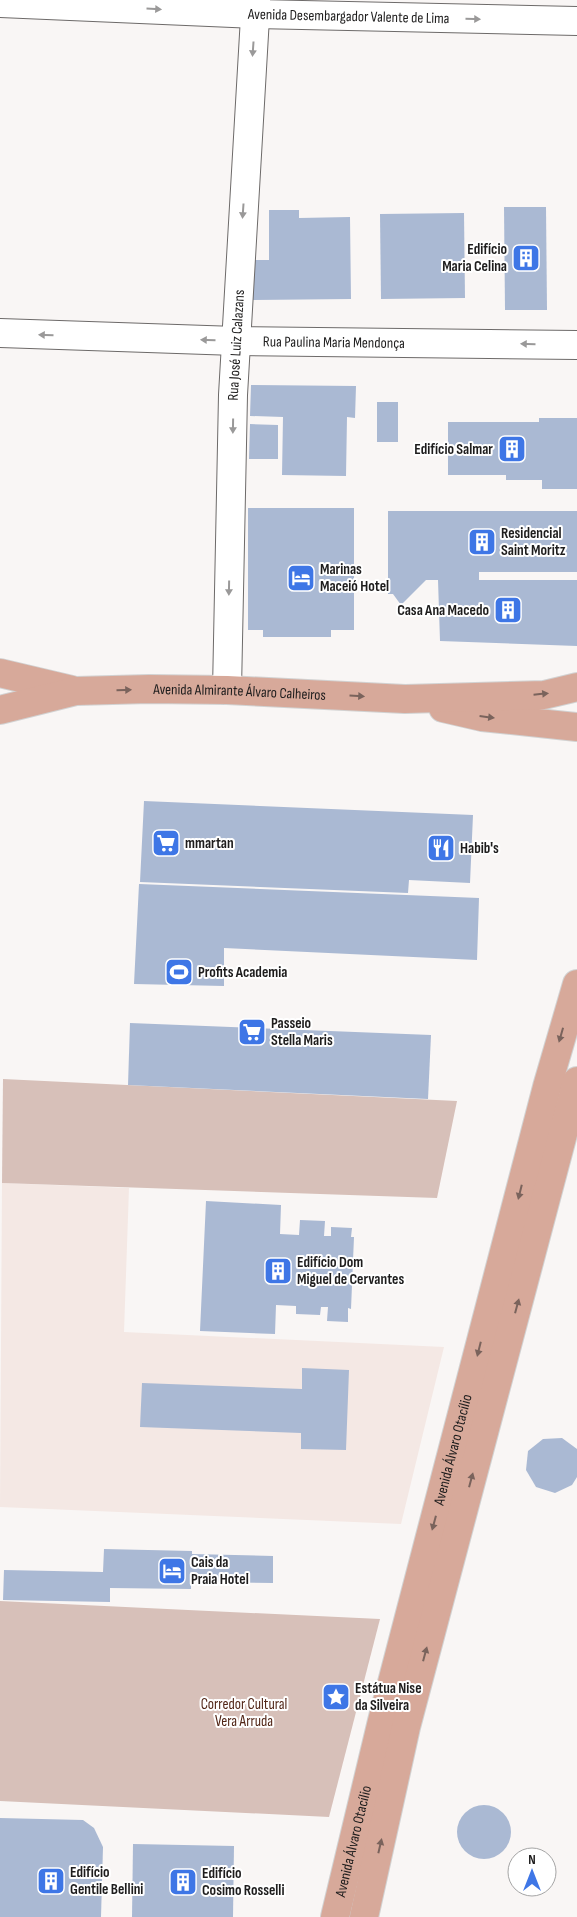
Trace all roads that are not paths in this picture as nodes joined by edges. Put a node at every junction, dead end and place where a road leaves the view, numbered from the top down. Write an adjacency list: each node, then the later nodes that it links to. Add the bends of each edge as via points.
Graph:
1 (0, 2): 2 (street, Avenida Desembargador Valente de Lima, one-way to 2)
2 (256, 7): 3 (street, Avenida Desembargador Valente de Lima, one-way to 3); 5 (street, Rua José Luiz Calazans, one-way to 5)
3 (577, 21)
4 (0, 333): 5 (street, Rua Paulina Maria Mendonça, one-way to 4)
5 (236, 341): 6 (street, Rua Paulina Maria Mendonça, one-way to 5); 9 (street, Rua José Luiz Calazans, one-way to 9)
6 (577, 345)
7 (0, 673): 10 (main road, Avenida Almirante Álvaro Calheiros)
8 (577, 687): 11 (main road, Avenida Almirante Álvaro Calheiros, one-way to 8, via 544,695)
9 (227, 690): 10 (main road, Avenida Almirante Álvaro Calheiros, one-way to 9); 11 (main road, Avenida Almirante Álvaro Calheiros, one-way to 11)
10 (76, 691): 12 (main road, Avenida Almirante Álvaro Calheiros)
11 (405, 699): 13 (main road, Avenida Almirante Álvaro Calheiros, one-way to 13, via 482,717)
12 (0, 710)
13 (577, 727)
14 (577, 984): 16 (main road, Avenida Álvaro Otacílio, one-way to 16, via 382,1722)
15 (577, 1081): 17 (main road, Avenida Álvaro Otacílio, one-way to 15, via 406,1727)
16 (334, 1917)
17 (364, 1917)

